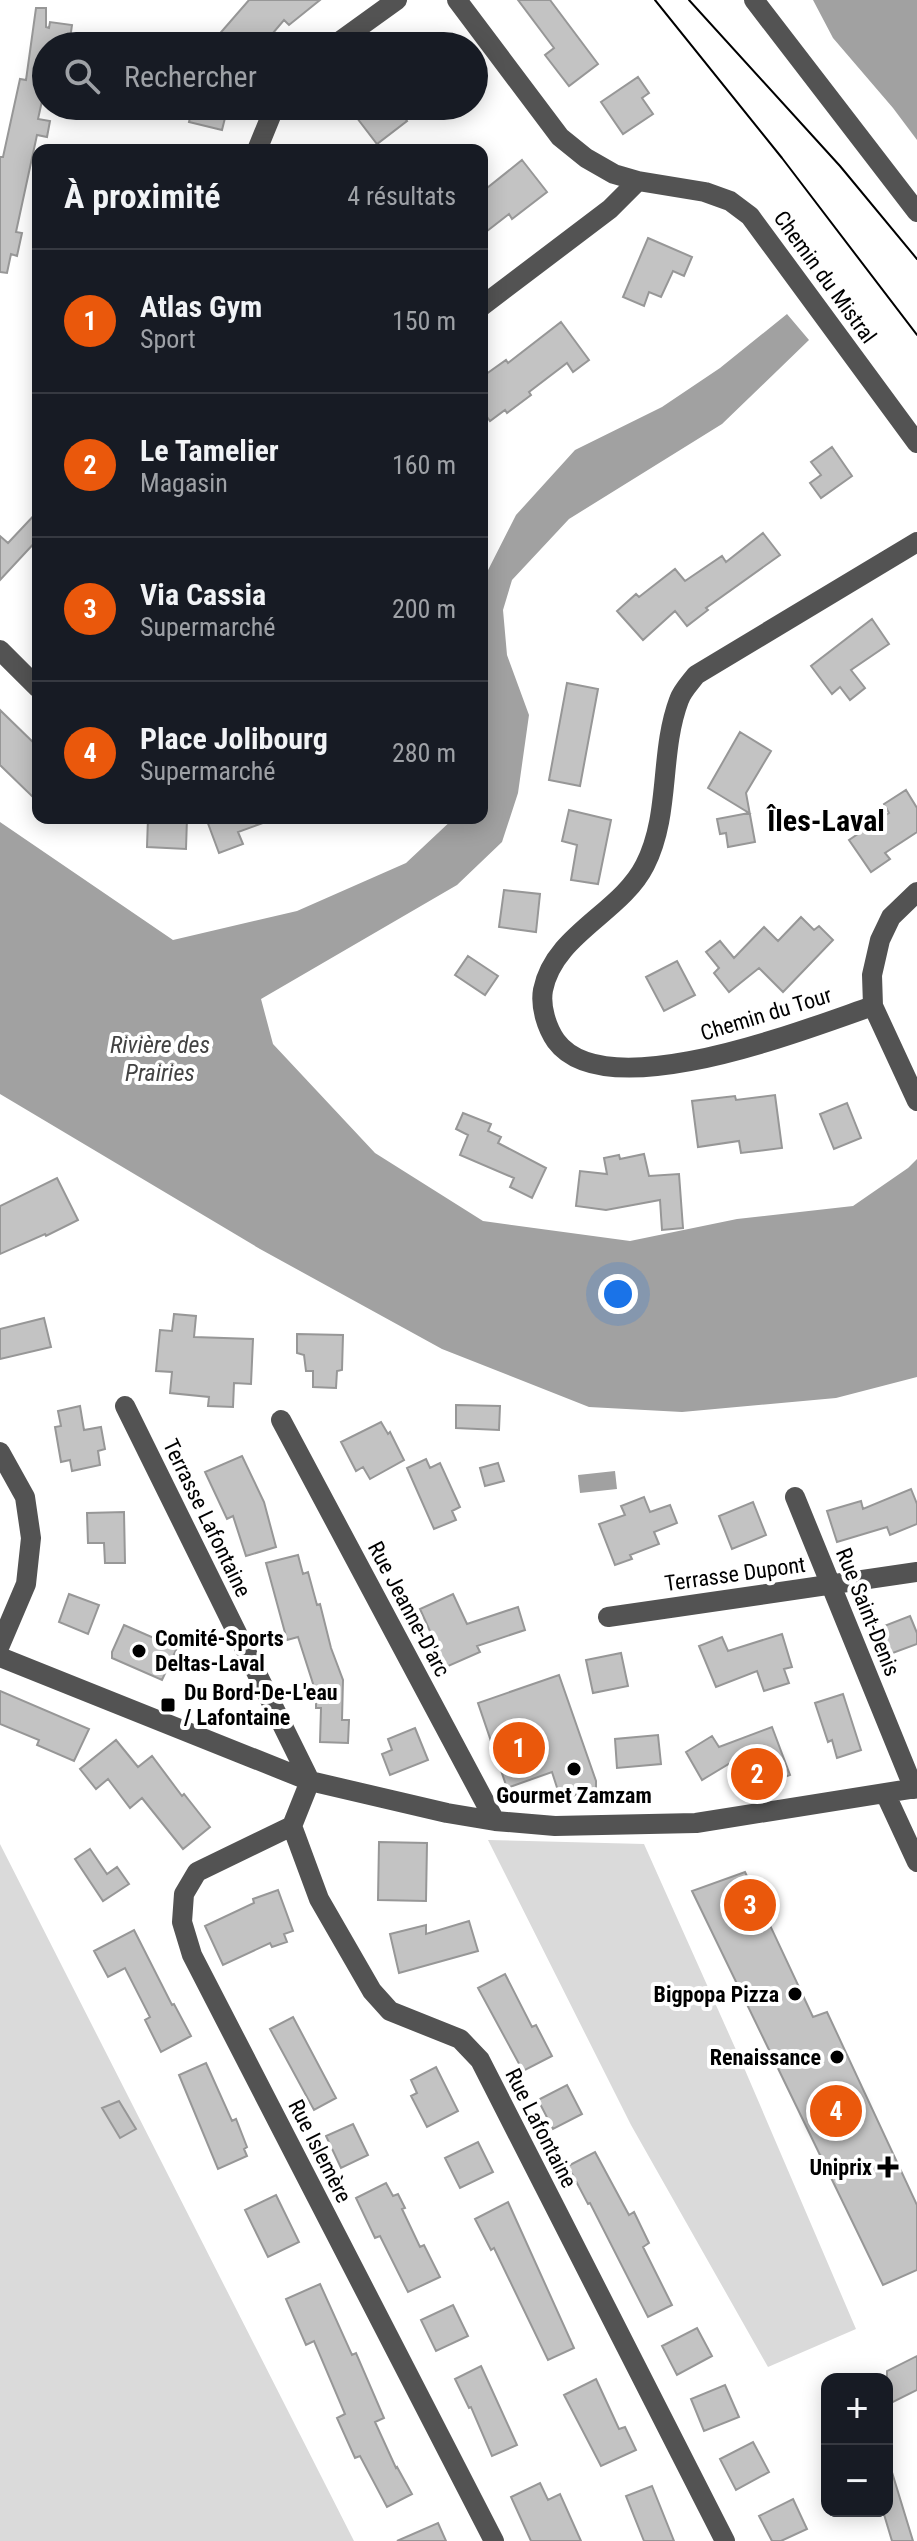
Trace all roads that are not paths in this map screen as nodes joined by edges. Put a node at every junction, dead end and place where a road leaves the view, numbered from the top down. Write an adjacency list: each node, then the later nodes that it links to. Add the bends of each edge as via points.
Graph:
1 (397, 0): 4 (street)
2 (457, 0): 5 (street, Chemin du Mistral)
3 (754, 0): 10 (street)
4 (352, 32)
5 (481, 32)
6 (488, 41): 9 (street, Chemin du Mistral, via 560,137 614,174)
7 (269, 120): 8 (street)
8 (259, 144)
9 (638, 181): 11 (street, via 610,209); 12 (street, Chemin du Mistral, via 705,192 750,216)
10 (917, 212)
11 (488, 301)
12 (917, 443)
13 (917, 542): 17 (street, Chemin du Tour, via 696,675 680,697 671,727 657,838 644,867 626,892 567,946 543,991 548,1031 561,1048 578,1060 634,1068 744,1049)
14 (0, 650): 15 (street)
15 (32, 682)
16 (917, 892): 17 (street, via 891,917 880,940 872,975)
17 (873, 1006): 18 (street)
18 (916, 1100)
19 (125, 1406): 28 (street, Terrasse Lafontaine)
20 (281, 1420): 31 (street, Rue Jeanne-D'arc)
21 (0, 1452): 26 (street, via 25,1497 31,1538 26,1584)
22 (795, 1497): 24 (street, Rue Saint-Denis)
23 (917, 1572): 24 (street, Terrasse Dupont)
24 (831, 1584): 25 (street, Terrasse Dupont); 29 (street, Rue Saint-Denis)
25 (608, 1617)
26 (0, 1645)
27 (0, 1657): 28 (street)
28 (310, 1781): 31 (street); 32 (street)
29 (915, 1789): 30 (street)
30 (885, 1793): 31 (street, via 696,1823 555,1826); 33 (street)
31 (495, 1821)
32 (292, 1826): 34 (street, Rue Islemère, via 197,1872 184,1894 182,1922 192,1955); 35 (street, Rue Lafontaine, via 319,1899 372,1991 390,2011 460,2039 480,2060)
33 (917, 1862)
34 (494, 2541)
35 (725, 2541)

